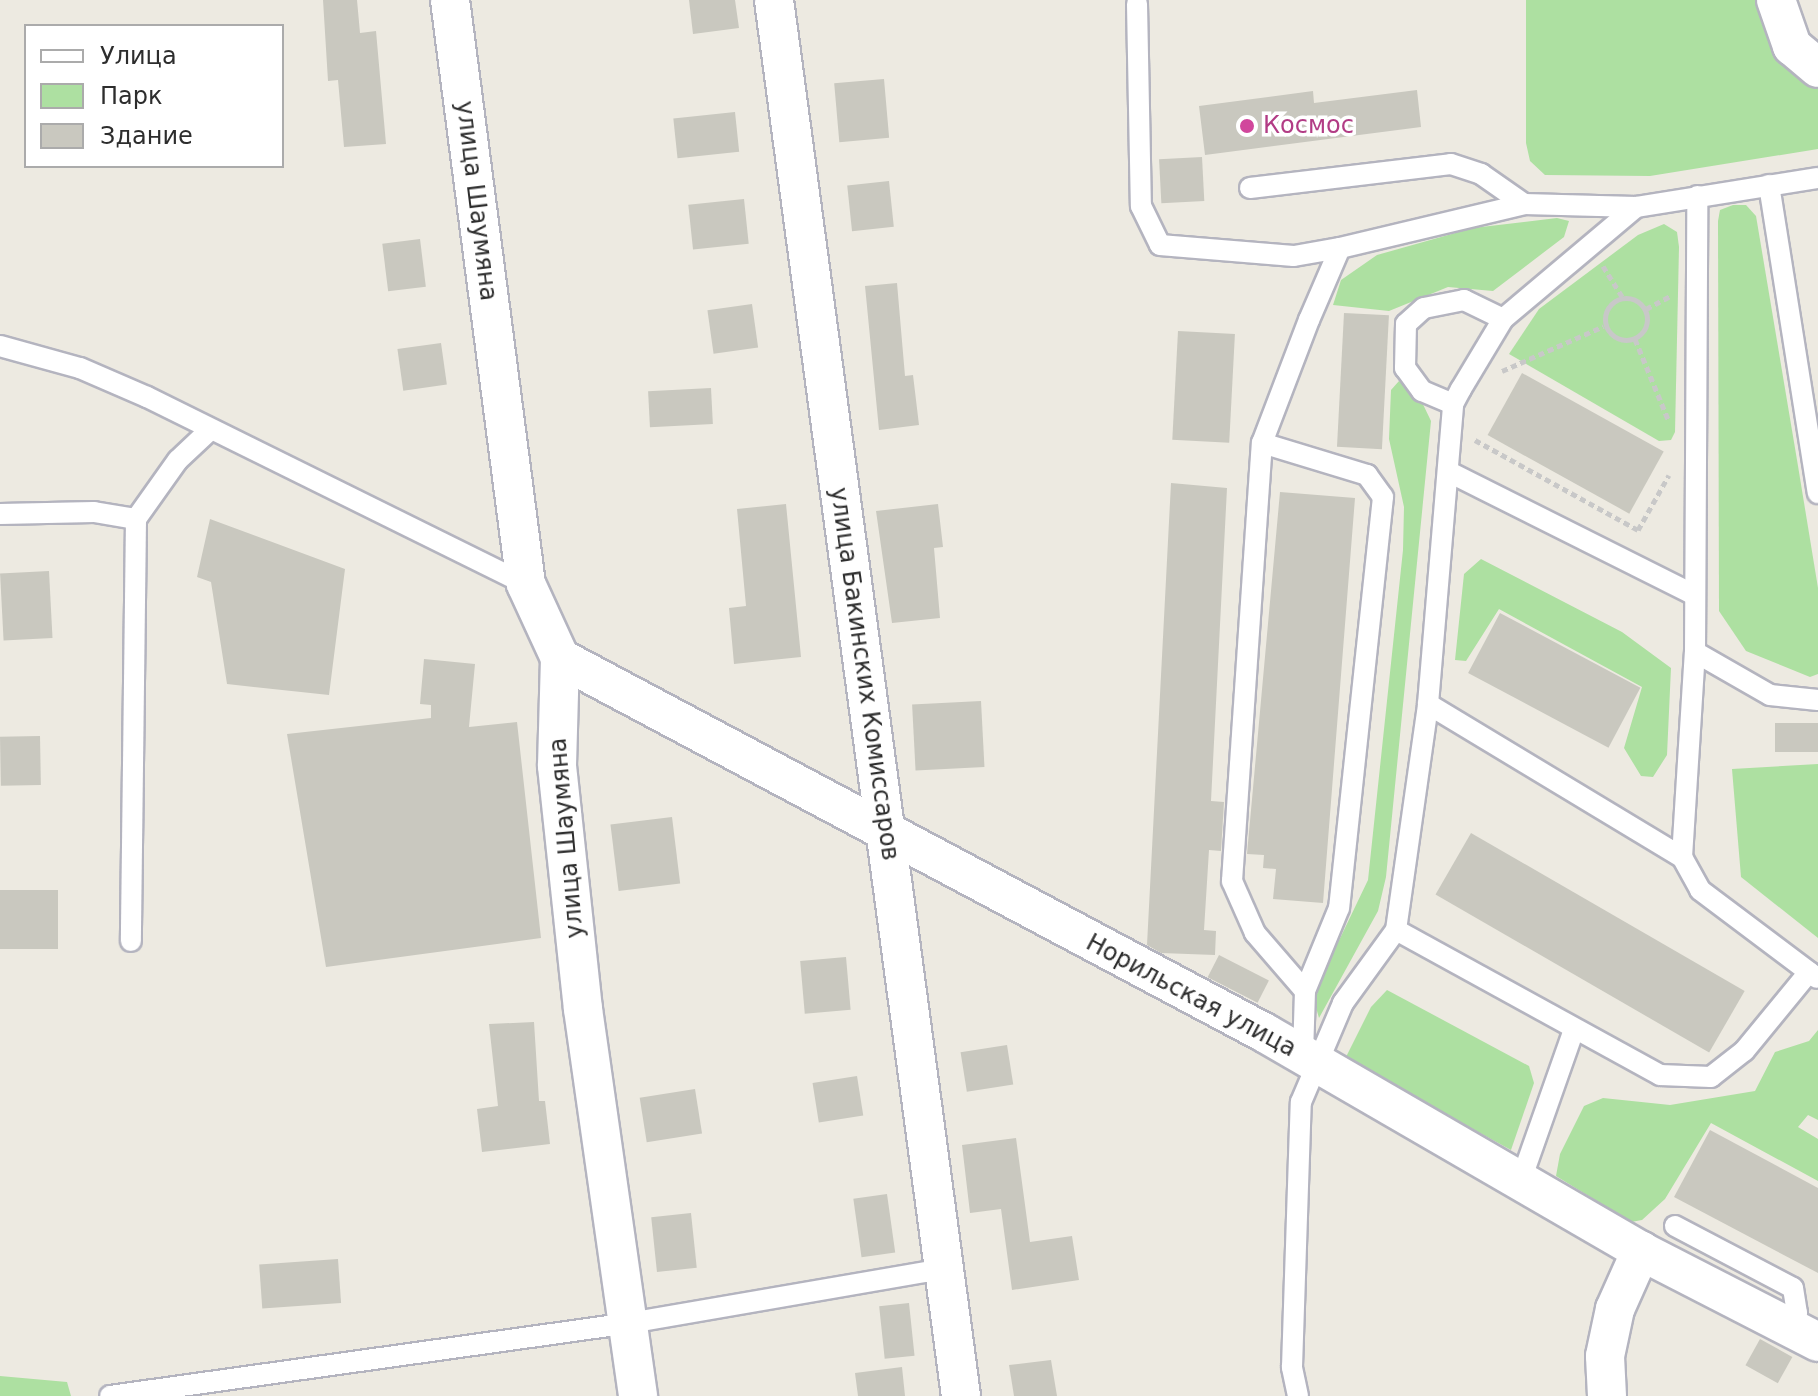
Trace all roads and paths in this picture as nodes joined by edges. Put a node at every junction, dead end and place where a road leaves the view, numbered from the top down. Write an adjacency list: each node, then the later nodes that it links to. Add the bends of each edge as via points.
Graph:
1 (450, 0): 27 (street, улица Шаумяна)
2 (774, 0): 33 (street, улица Бакинских Комиссаров, via 871,739)
3 (1776, 0): 5 (street)
4 (1137, 4): 12 (lane, via 1141,206 1160,245 1294,256)
5 (1805, 57)
6 (1818, 178): 7 (lane)
7 (1769, 185): 9 (lane); 24 (lane)
8 (1250, 188): 10 (lane, via 1451,164 1481,174)
9 (1697, 196): 11 (lane); 28 (lane)
10 (1524, 204): 11 (lane); 12 (lane)
11 (1636, 207): 13 (lane)
12 (1340, 248): 21 (lane)
13 (1503, 319): 17 (lane); 17 (lane, via 1464,300 1424,308 1406,324 1405,368 1422,391)
14 (1604, 326): 15 (path, via 1617,339); 15 (path, via 1606,311 1622,296 1638,300 1648,325); 17 (path)
15 (1635, 339): 18 (path)
16 (0, 346): 20 (lane, via 80,368)
17 (1457, 397): 19 (lane)
18 (1670, 424)
19 (1453, 428): 22 (path, via 1638,530); 23 (lane)
20 (210, 430): 26 (lane, via 178,460); 27 (lane)
21 (1262, 443): 38 (lane, via 1232,881 1255,933); 38 (lane, via 1367,475 1383,497 1339,908)
22 (1675, 465)
23 (1451, 473): 28 (lane); 32 (lane)
24 (1818, 493)
25 (0, 514): 26 (lane, via 94,512)
26 (136, 519): 36 (lane)
27 (526, 584): 30 (street, улица Шаумяна)
28 (1693, 594): 29 (lane)
29 (1695, 652): 31 (lane, via 1770,695); 34 (lane)
30 (560, 658): 33 (street, Норильская улица); 45 (street, улица Шаумяна, via 557,766)
31 (1818, 700)
32 (1428, 704): 34 (lane); 35 (lane)
33 (891, 835): 40 (street, Норильская улица); 44 (street, улица Бакинских Комиссаров, via 894,913)
34 (1682, 857): 37 (lane, via 1700,890)
35 (1396, 930): 39 (lane); 40 (lane, via 1343,1003)
36 (131, 941)
37 (1813, 975): 39 (lane, via 1744,1051 1711,1077 1660,1075)
38 (1305, 991): 40 (lane)
39 (1573, 1032): 41 (lane)
40 (1311, 1061): 41 (street, Норильская улица); 50 (lane, via 1301,1102 1292,1367)
41 (1521, 1180): 43 (street, Норильская улица)
42 (1675, 1226): 46 (lane, via 1793,1288)
43 (1641, 1251): 46 (street, Норильская улица); 51 (street, via 1615,1309 1605,1356)
44 (944, 1269): 45 (lane); 49 (street, улица Бакинских Комиссаров)
45 (630, 1323): 47 (lane); 48 (street, улица Шаумяна)
46 (1804, 1335)
47 (110, 1396)
48 (638, 1396)
49 (961, 1396)
50 (1298, 1396)
51 (1607, 1396)

